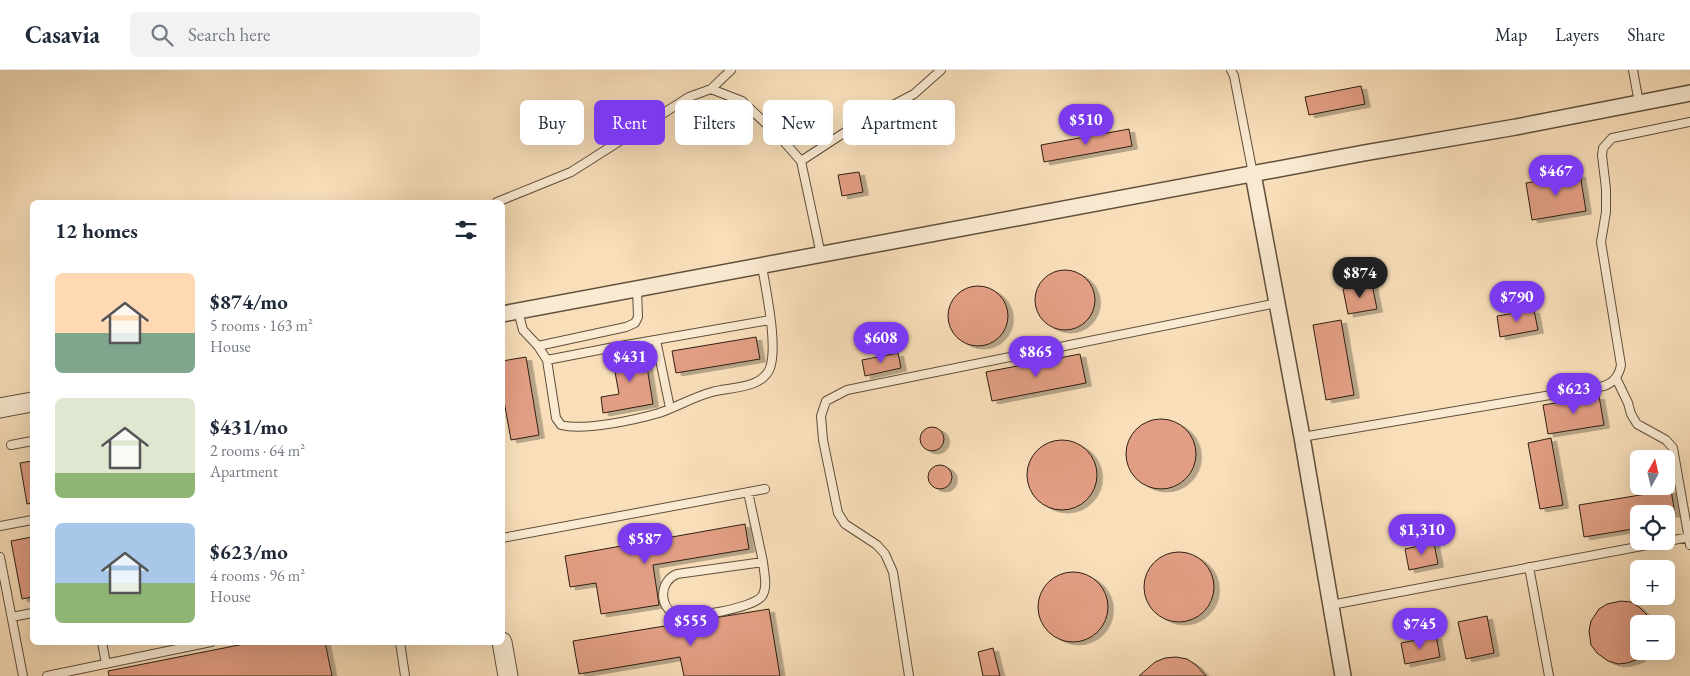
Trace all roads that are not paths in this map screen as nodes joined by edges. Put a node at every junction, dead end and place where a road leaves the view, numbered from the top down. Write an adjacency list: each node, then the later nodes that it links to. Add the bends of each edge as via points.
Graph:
1 (731, 70): 5 (lane)
2 (941, 70): 9 (lane, via 914,94 859,123)
3 (1231, 70): 10 (lane)
4 (1633, 70): 7 (lane)
5 (711, 89): 9 (lane, via 742,101); 11 (lane, via 688,97 571,172)
6 (1690, 93): 7 (street)
7 (1639, 103): 10 (street)
8 (1690, 122): 22 (lane, via 1612,138 1603,148 1606,212 1601,242 1621,358)
9 (801, 161): 12 (lane)
10 (1253, 174): 12 (street); 15 (street)
11 (502, 200)
12 (821, 255): 13 (street)
13 (762, 266): 14 (street); 18 (lane)
14 (636, 290): 16 (street); 20 (lane, via 638,317 635,323)
15 (1277, 303): 26 (street); 50 (lane, via 847,390 826,401 821,416 823,440 838,513 845,524 885,554 892,572)
16 (518, 311): 17 (street); 20 (lane, via 523,330)
17 (505, 313)
18 (770, 320): 19 (lane); 25 (lane, via 772,357 763,378)
19 (656, 340): 21 (lane); 25 (lane)
20 (538, 346): 21 (lane)
21 (547, 360): 25 (lane, via 554,409 561,425 586,428)
22 (1616, 378): 26 (lane, via 1604,386); 34 (lane, via 1638,424 1666,440 1672,448)
23 (30, 402): 24 (street)
24 (0, 408)
25 (670, 408)
26 (1302, 437): 38 (street)
27 (30, 441): 28 (lane)
28 (11, 445)
29 (764, 489): 30 (lane)
30 (748, 492): 33 (lane); 36 (lane)
31 (30, 520): 32 (lane)
32 (0, 526)
33 (505, 537)
34 (1690, 540): 37 (lane)
35 (0, 557): 40 (lane)
36 (763, 562): 36 (lane, via 765,589 754,603 728,611 686,616 671,612 666,606 664,585 672,576)
37 (1530, 568): 38 (lane); 52 (lane)
38 (1331, 604): 51 (street)
39 (30, 613): 40 (lane)
40 (12, 617): 46 (lane)
41 (103, 645): 45 (lane)
42 (198, 645): 45 (lane)
43 (400, 645): 48 (lane)
44 (503, 645): 49 (street)
45 (106, 664): 47 (lane)
46 (23, 676)
47 (47, 676)
48 (405, 676)
49 (508, 676)
50 (909, 676)
51 (1343, 676)
52 (1549, 676)

